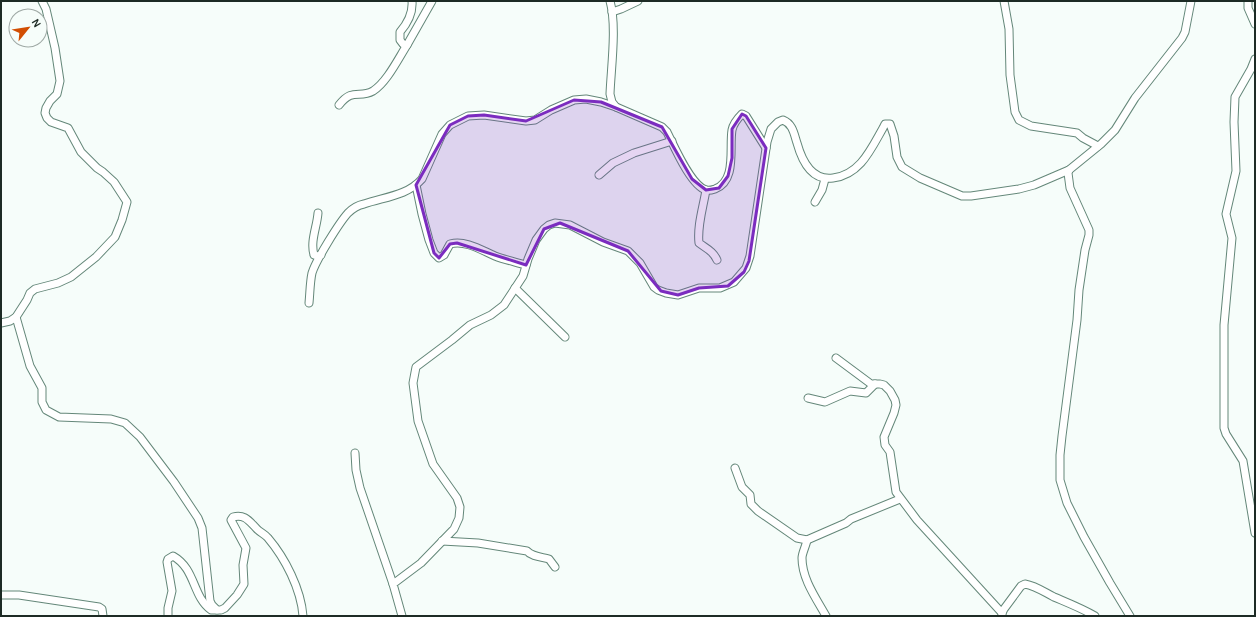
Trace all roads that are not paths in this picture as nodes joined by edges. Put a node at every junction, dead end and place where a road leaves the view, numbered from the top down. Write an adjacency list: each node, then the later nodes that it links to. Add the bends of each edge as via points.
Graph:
1 (42, 1): 30 (street, via 55,48 60,81 57,94 46,108 47,118 68,128 81,152 114,182 127,202 115,237 96,257 71,277 30,292)
2 (412, 1): 11 (street, via 407,24 400,32 400,40)
3 (432, 1): 11 (street)
4 (610, 1): 9 (street)
5 (638, 1): 9 (street)
6 (1191, 1): 16 (street, via 1182,38 1142,87 1115,130)
7 (1248, 1): 10 (street, via 1248,8)
8 (1005, 2): 16 (street, via 1009,28 1010,75 1015,112 1019,120 1031,126 1077,133)
9 (612, 12): 14 (street, via 610,94)
10 (1255, 24)
11 (407, 45): 13 (street, via 387,76 373,90 348,96)
12 (1255, 59): 39 (street, via 1235,97 1236,171 1226,214 1232,238 1224,325 1224,428 1243,461)
13 (339, 105)
14 (616, 107): 15 (street, via 662,127); 21 (street, via 586,99 574,100 535,120 468,116 450,124 442,134 422,179)
15 (672, 141): 19 (street, via 634,153 613,163); 22 (street, via 692,178)
16 (1098, 146): 18 (street)
17 (766, 148): 20 (street, via 771,129 778,122 785,121 793,131 810,170 816,176); 22 (street, via 746,116 742,114 732,130 732,158 728,176 719,188); 27 (street, via 749,260 744,272 728,286 699,288 678,295 661,292 654,287 640,263 628,251 560,223 550,225 540,234)
18 (1069, 170): 20 (street, via 1019,189 962,196 920,178 902,167 897,160 890,124 886,124 858,166 842,176); 53 (street, via 1070,188 1089,235 1079,290 1060,449 1060,480 1067,503 1087,543)
19 (599, 176)
20 (825, 179): 23 (street)
21 (416, 185): 25 (street, via 406,192 362,204 349,212); 27 (street, via 434,253 439,258 444,256 450,244 457,243)
22 (706, 190): 26 (street, via 699,243 710,250)
23 (815, 202)
24 (318, 213): 25 (street, via 312,246 314,255)
25 (321, 255): 29 (street, via 312,272)
26 (718, 260)
27 (526, 264): 28 (street, via 523,276)
28 (515, 288): 32 (street); 41 (street, via 499,309 470,325 416,367 414,373 416,411 430,457 435,469 451,488 459,504 457,525)
29 (309, 303)
30 (16, 317): 31 (street); 45 (street, via 30,366 42,388 42,402 46,410 59,417 111,419 125,423 140,437 174,482 200,522 210,601)
31 (1, 323)
32 (565, 337)
33 (836, 358): 34 (street, via 871,384)
34 (875, 384): 35 (street, via 866,393 850,391 825,402); 38 (street, via 884,385 895,400 894,413 884,437 885,445 890,452 896,492)
35 (808, 398)
36 (355, 453): 43 (street, via 360,488)
37 (736, 468): 40 (street, via 742,487 750,494 751,504 797,538)
38 (900, 499): 40 (street); 46 (street)
39 (1255, 533)
40 (807, 540): 51 (street, via 802,557 804,571)
41 (442, 541): 42 (street, via 478,543 527,551 550,559); 43 (street, via 421,563)
42 (555, 567)
43 (393, 584): 50 (street)
44 (1, 595): 47 (street, via 19,595 99,607 102,609)
45 (217, 610): 48 (street, via 211,610 201,600 182,562 173,556 167,562 172,591); 49 (street, via 225,608 244,584 246,548 231,520 233,517 243,516 267,537 284,560 303,607)
46 (1002, 614): 52 (street, via 1017,591 1025,584)
47 (102, 616)
48 (168, 616)
49 (303, 616)
50 (402, 616)
51 (826, 616)
52 (1095, 616)
53 (1130, 616)

